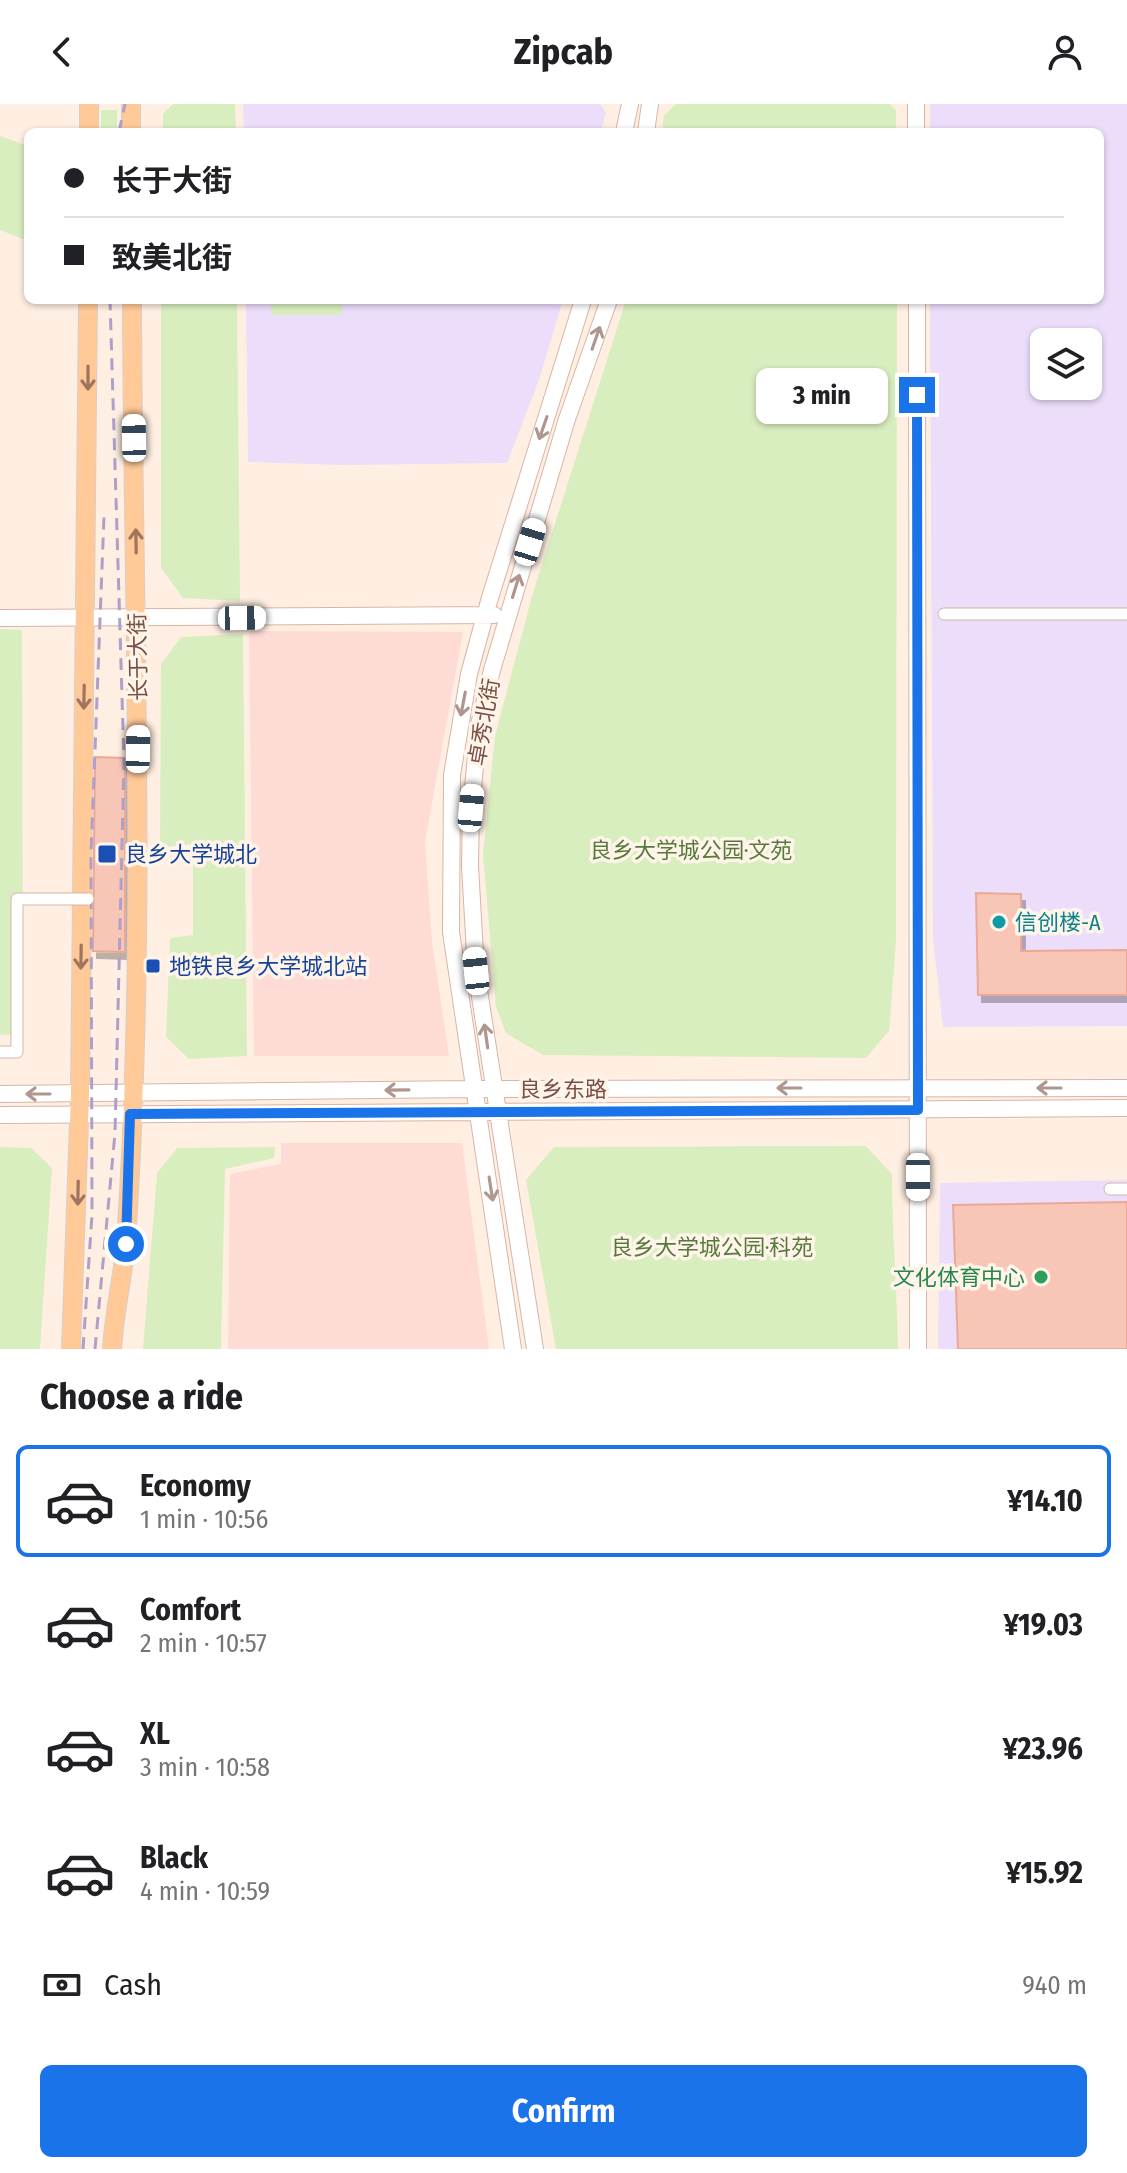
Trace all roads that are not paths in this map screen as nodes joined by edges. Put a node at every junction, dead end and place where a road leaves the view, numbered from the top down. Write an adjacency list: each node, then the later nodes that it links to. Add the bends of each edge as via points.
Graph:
1 (89, 104): 6 (main road)
2 (131, 104): 7 (main road)
3 (630, 104): 8 (main road)
4 (650, 104): 9 (main road)
5 (916, 104): 10 (main road)
6 (89, 128)
7 (131, 128)
8 (625, 128)
9 (647, 128)
10 (916, 128)
11 (88, 304): 21 (main road, one-way to 21)
12 (132, 304): 22 (main road, 长于大街, one-way to 12)
13 (582, 304): 18 (main road, one-way to 18)
14 (608, 304): 19 (main road, 卓秀北街, one-way to 14)
15 (917, 304): 25 (main road)
16 (944, 614): 17 (street)
17 (1127, 614)
18 (485, 615): 19 (main road); 22 (main road); 27 (main road, one-way to 27, via 460,720 449,831 452,940)
19 (507, 615): 28 (main road, 卓秀北街, one-way to 19, via 472,926 470,837 479,725)
20 (0, 618): 21 (main road)
21 (85, 619): 22 (main road); 31 (main road, one-way to 31)
22 (138, 619): 29 (main road, 长于大街)
23 (88, 899): 24 (street, bridge, via 17,899 17,1052)
24 (0, 1052)
25 (918, 1088): 26 (main road, 良乡东路, one-way to 25); 28 (main road, 良乡东路, one-way to 28); 33 (main road)
26 (1127, 1088)
27 (475, 1089): 28 (main road, 良乡东路); 29 (main road, 良乡东路, one-way to 29); 34 (main road)
28 (493, 1089): 35 (main road, 卓秀北街)
29 (132, 1093): 31 (main road, 良乡东路); 36 (main road, 长于大街)
30 (0, 1094): 31 (main road, 良乡东路, one-way to 30)
31 (80, 1094): 38 (main road)
32 (1127, 1108): 33 (main road, 良乡东路)
33 (918, 1110): 35 (main road, 良乡东路); 45 (main road)
34 (478, 1112): 35 (main road, 良乡东路); 36 (main road, 良乡东路); 43 (main road, one-way to 43)
35 (499, 1112): 44 (main road, 卓秀北街)
36 (130, 1114): 38 (main road, 良乡东路); 42 (main road, 长于大街, via 126,1244)
37 (0, 1115): 38 (main road, 良乡东路)
38 (79, 1115): 41 (main road, one-way to 41)
39 (1110, 1189): 40 (street)
40 (1127, 1189)
41 (71, 1349)
42 (112, 1349)
43 (513, 1349)
44 (535, 1349)
45 (918, 1349)

